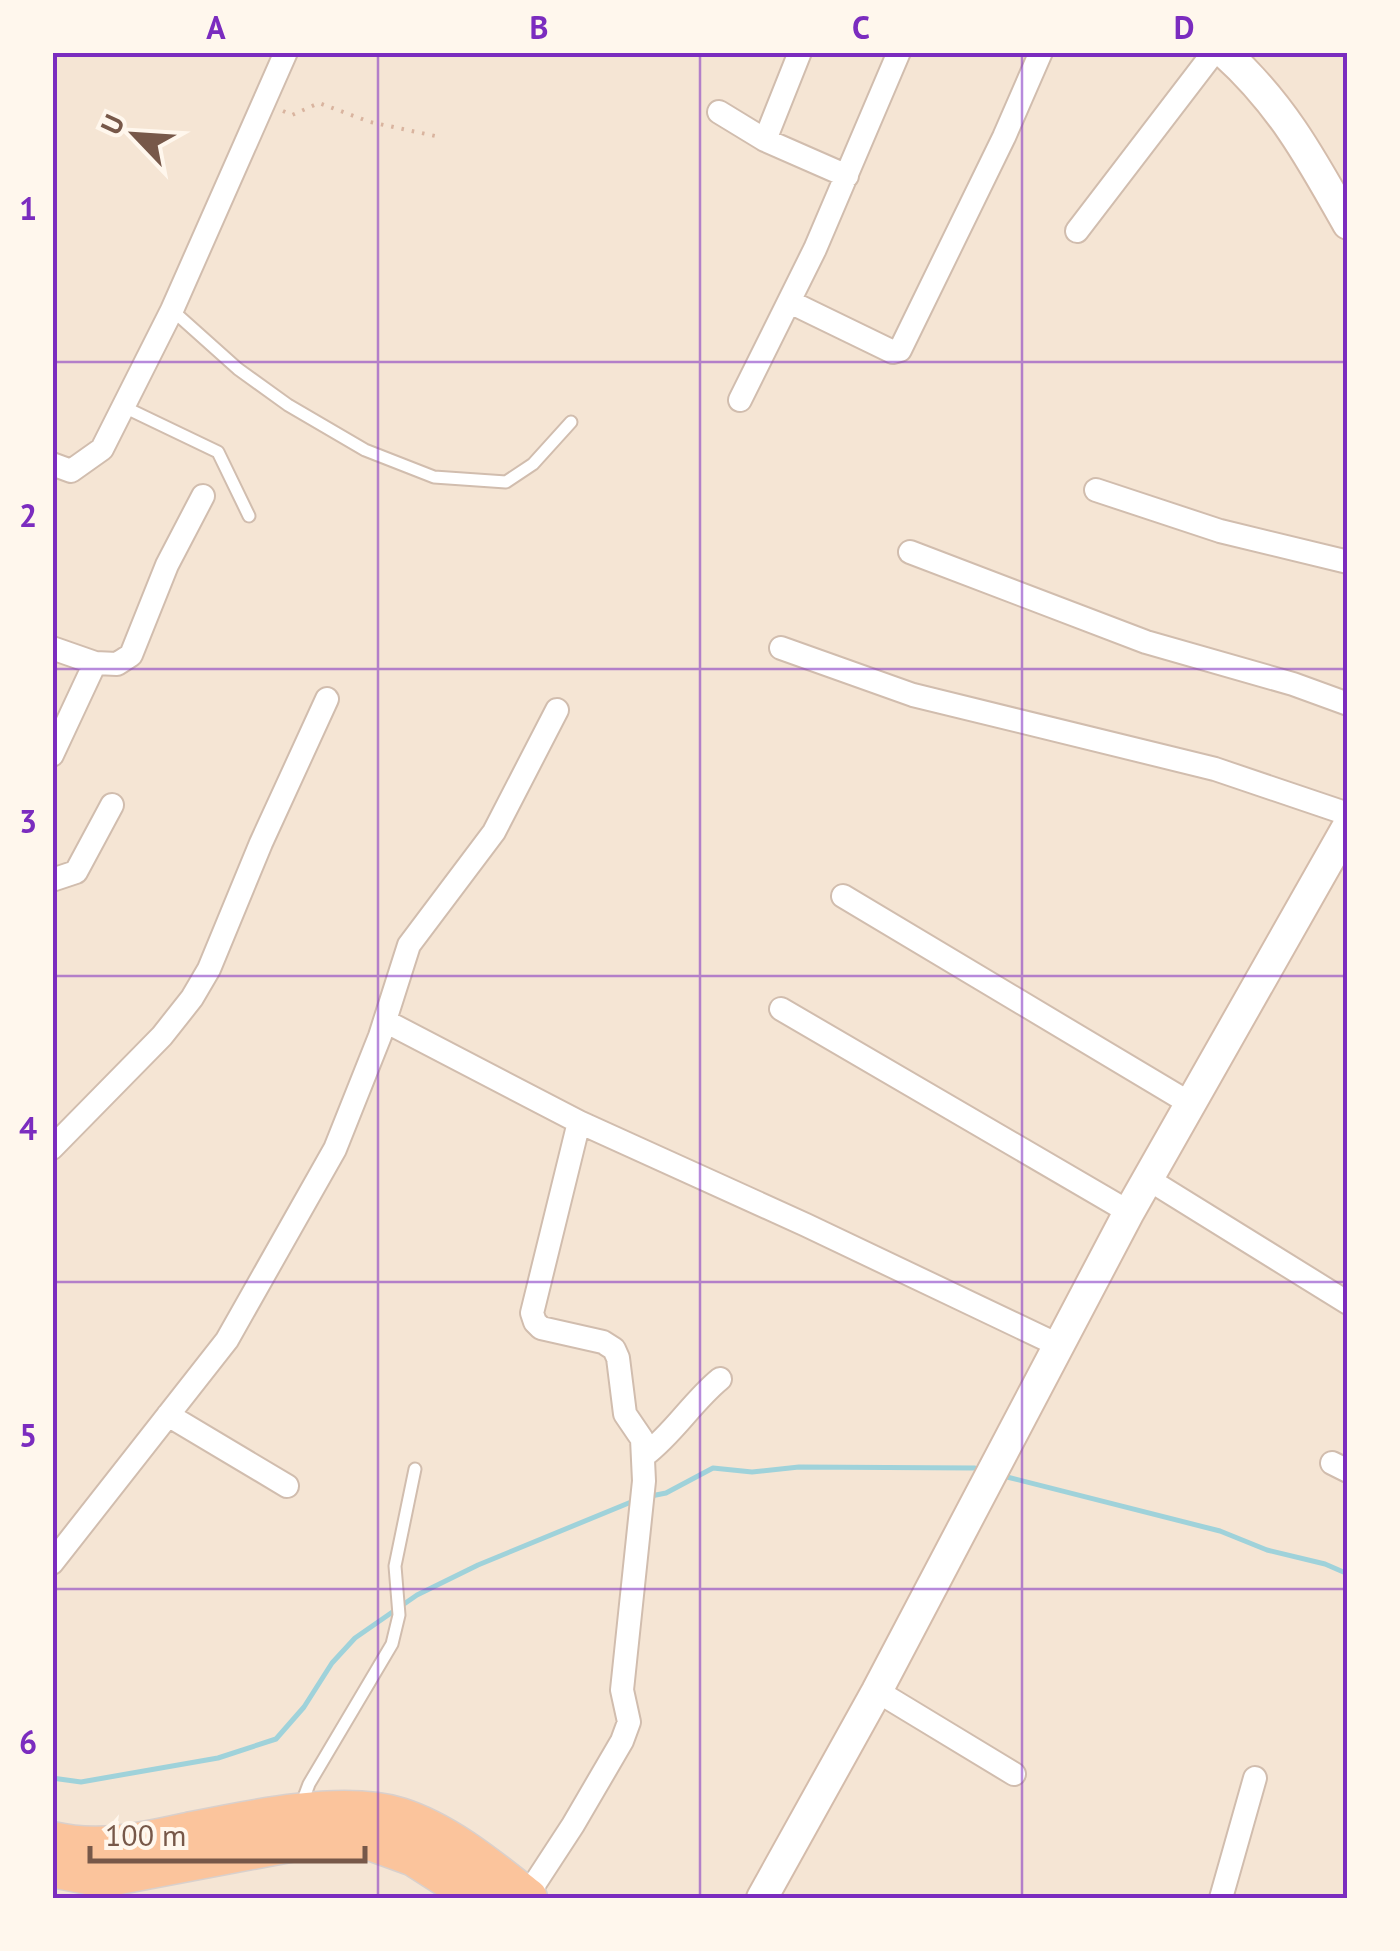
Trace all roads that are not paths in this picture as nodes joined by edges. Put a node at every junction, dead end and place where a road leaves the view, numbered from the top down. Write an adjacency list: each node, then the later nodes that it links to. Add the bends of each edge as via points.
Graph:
1 (286, 52): 13 (street)
2 (800, 52): 8 (street)
3 (898, 52): 9 (street)
4 (1041, 52): 12 (street, via 900,350)
5 (1214, 52): 11 (street)
6 (1224, 52): 10 (main road, via 1294,130)
7 (719, 112): 8 (street)
8 (765, 140): 9 (street)
9 (847, 176): 12 (street)
10 (1348, 224)
11 (1077, 231)
12 (790, 302): 14 (street)
13 (172, 310): 15 (street); 16 (lane, via 288,405 365,450 434,477 506,482)
14 (740, 400)
15 (122, 406): 17 (street, via 102,449 70,471); 20 (lane, via 218,452)
16 (571, 422)
17 (52, 464)
18 (1096, 490): 22 (street, via 1220,531)
19 (204, 496): 25 (street, via 167,565 131,656 116,664)
20 (248, 516)
21 (910, 552): 27 (street, via 1146,642)
22 (1348, 562)
23 (52, 648): 25 (street)
24 (781, 648): 31 (street, via 913,695 1215,769)
25 (94, 663): 29 (street)
26 (327, 699): 39 (street, via 210,969 162,1036)
27 (1348, 704)
28 (557, 710): 36 (street, via 494,832 409,945)
29 (52, 755)
30 (112, 806): 33 (street, via 76,872)
31 (1348, 814)
32 (1348, 826): 37 (main road)
33 (52, 880)
34 (842, 896): 37 (street)
35 (782, 1009): 41 (street)
36 (385, 1020): 38 (street); 45 (street, via 312,1194 226,1340)
37 (1191, 1104): 40 (main road)
38 (579, 1122): 43 (street); 46 (street, via 532,1312 538,1326 614,1349 625,1414 641,1434)
39 (52, 1148)
40 (1148, 1180): 41 (main road); 42 (street)
41 (1128, 1212): 43 (main road)
42 (1348, 1303)
43 (1058, 1345): 50 (main road)
44 (720, 1378): 46 (street)
45 (168, 1414): 48 (street); 49 (street)
46 (644, 1455): 58 (street, via 622,1690 630,1722)
47 (414, 1470): 53 (lane, via 395,1566 399,1615 392,1644)
48 (286, 1486)
49 (52, 1563)
50 (877, 1691): 51 (street); 59 (main road)
51 (1014, 1774)
52 (1255, 1778): 60 (street)
53 (298, 1812): 54 (highway, via 106,1847); 58 (highway, via 404,1818 468,1853)
54 (52, 1841)
55 (52, 1868): 56 (highway)
56 (100, 1888): 57 (highway, via 305,1840 367,1840 398,1848)
57 (478, 1898)
58 (527, 1898)
59 (762, 1898)
60 (1221, 1898)

